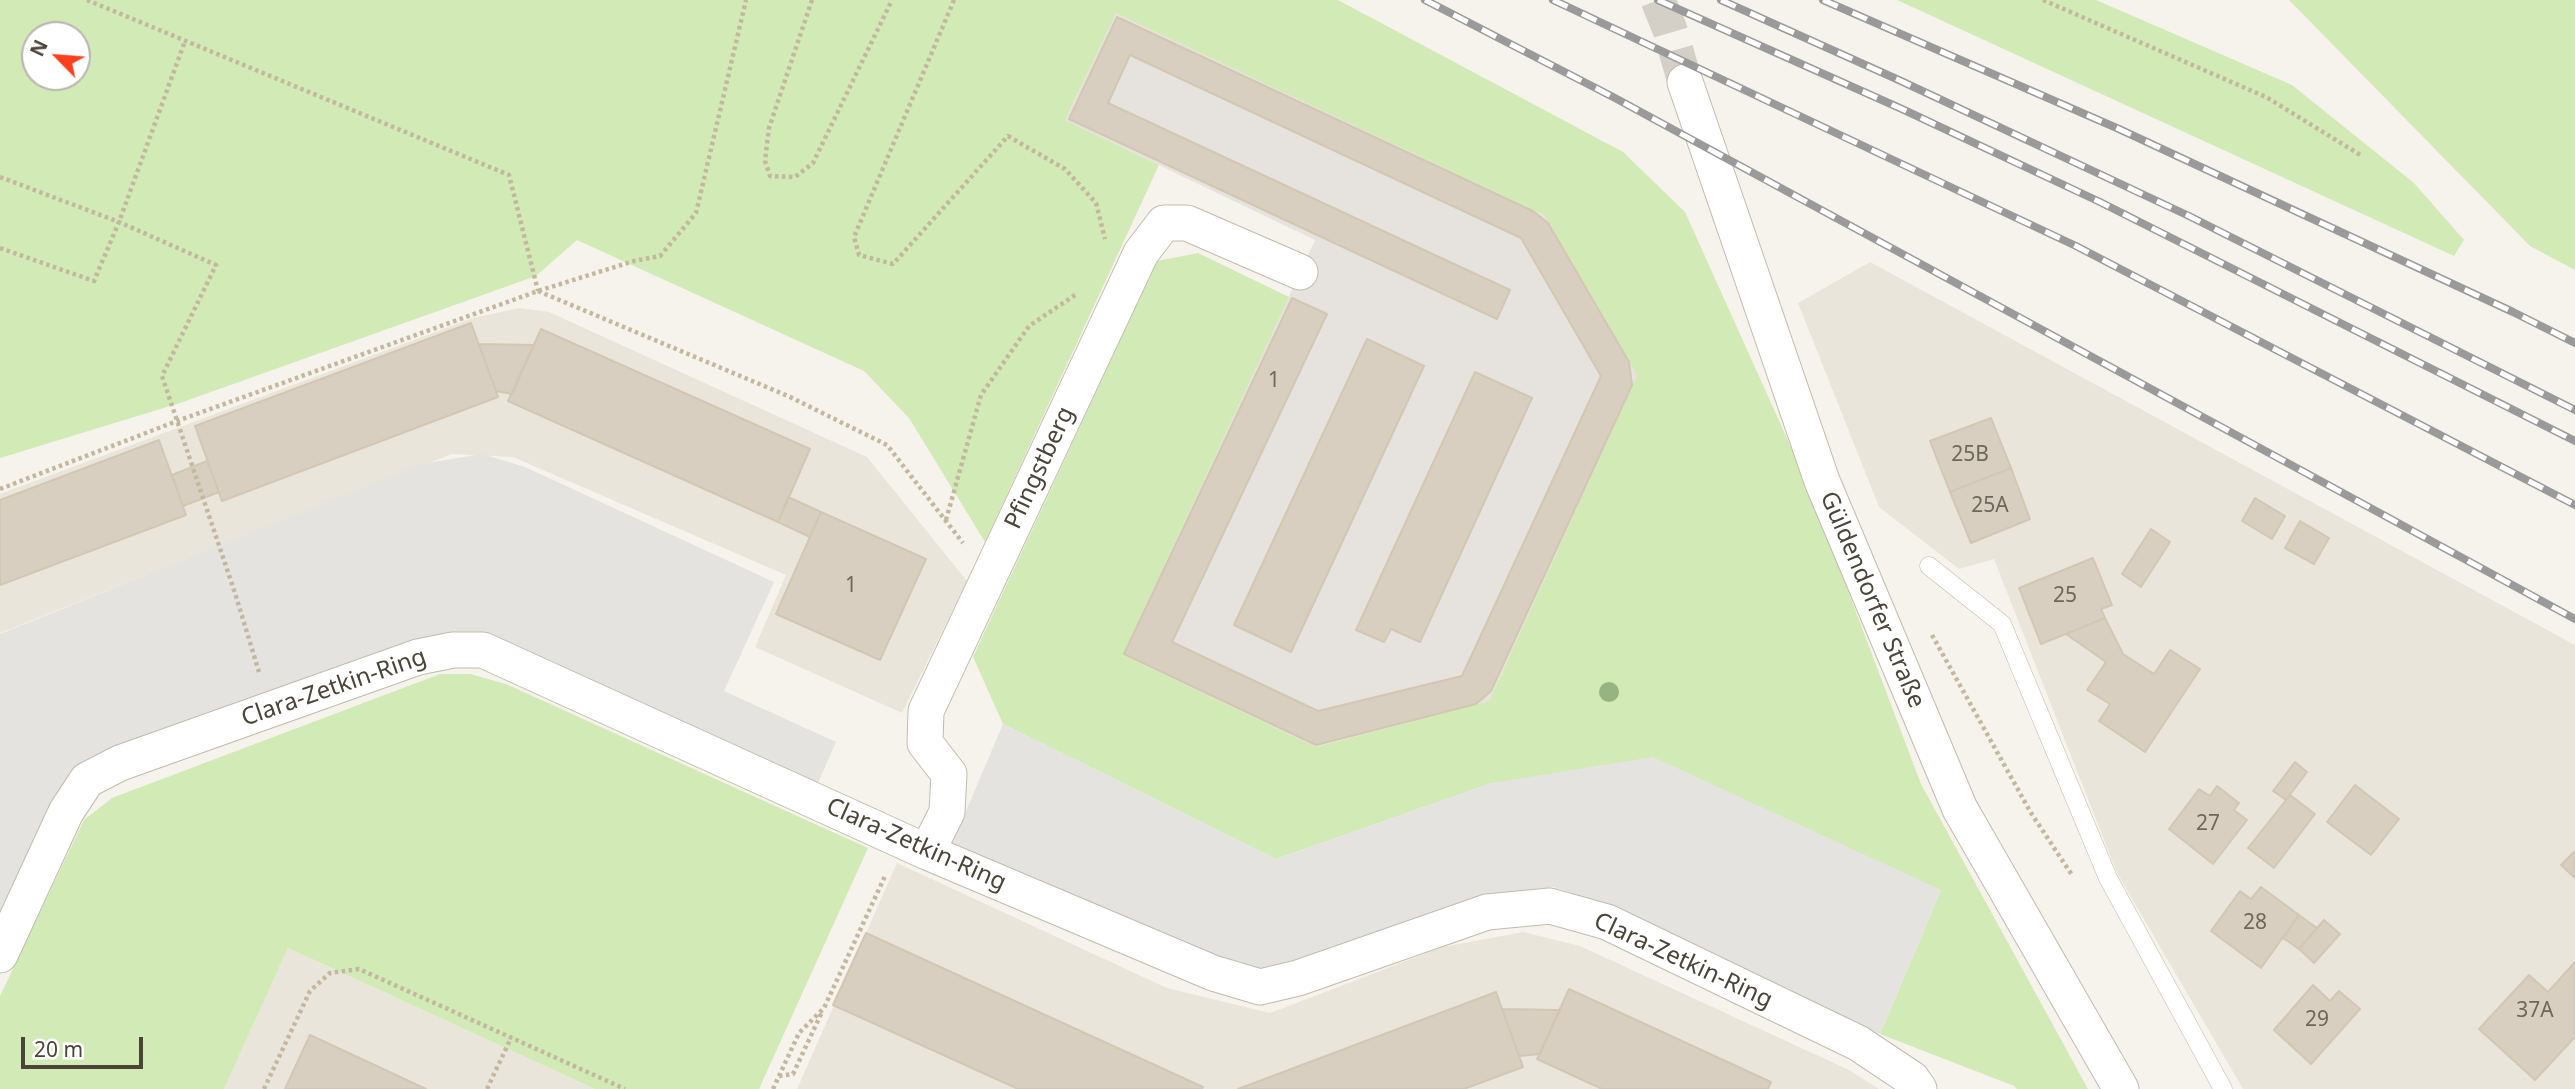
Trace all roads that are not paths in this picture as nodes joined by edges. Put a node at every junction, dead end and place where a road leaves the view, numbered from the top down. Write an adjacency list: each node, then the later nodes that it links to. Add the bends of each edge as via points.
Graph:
1 (1685, 82): 7 (street, Güldendorfer Straße, via 1822,481 1960,809)
2 (1300, 272): 4 (street, Pfingstberg, via 1187,223 1164,223 1141,253 926,711 925,743 949,774 947,812)
3 (1929, 566): 8 (lane, via 2002,624 2108,878)
4 (914, 846): 5 (street, Clara-Zetkin-Ring, via 483,650 453,650 418,657 120,763 87,780 66,812); 6 (street, Clara-Zetkin-Ring, via 1213,973 1260,987 1487,912 1550,906 1607,922 1858,1043 1912,1079)
5 (0, 955)
6 (1919, 1089)
7 (2121, 1089)
8 (2223, 1089)

